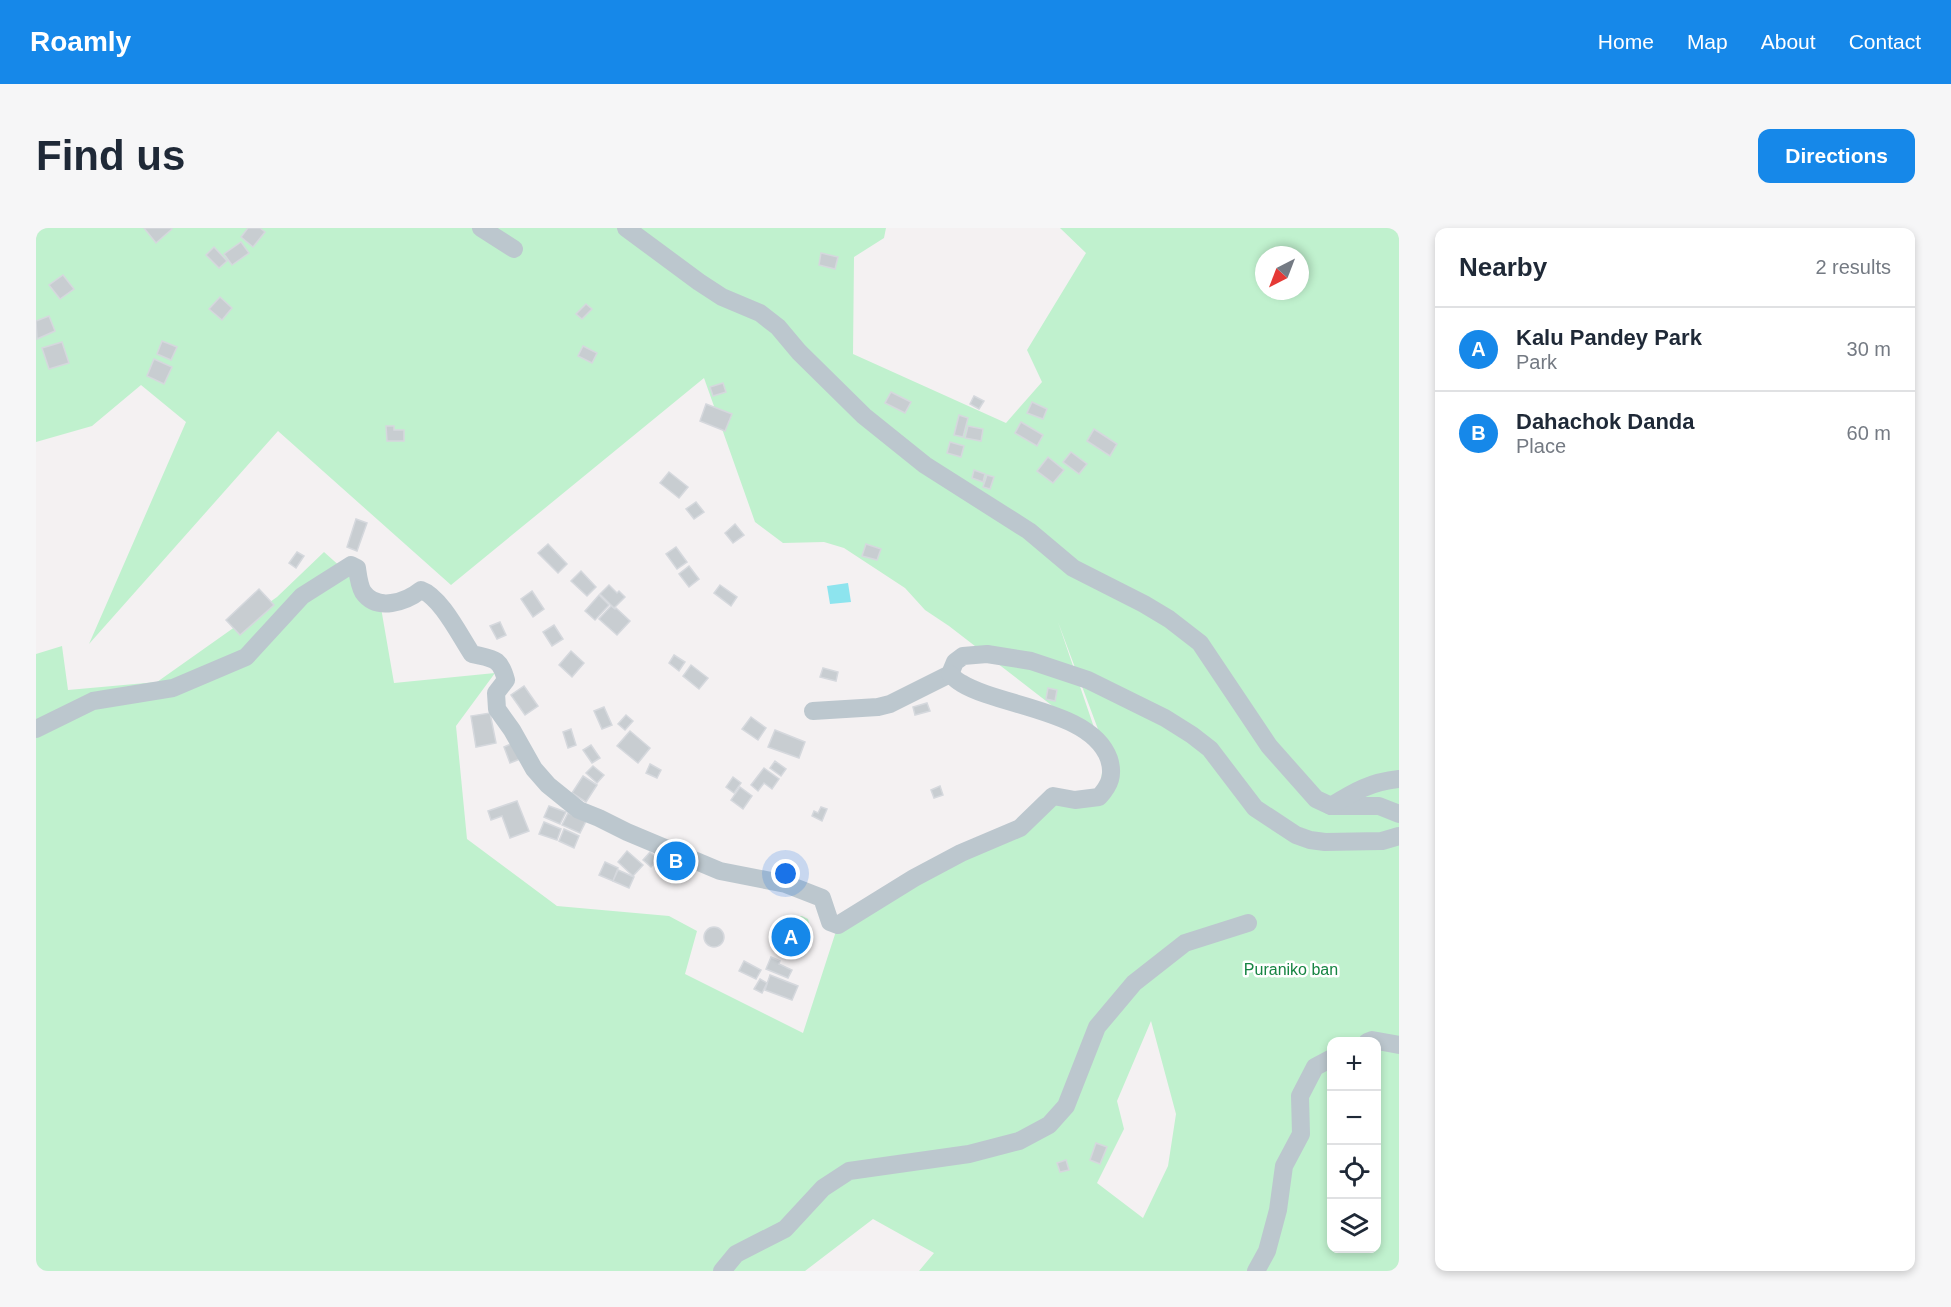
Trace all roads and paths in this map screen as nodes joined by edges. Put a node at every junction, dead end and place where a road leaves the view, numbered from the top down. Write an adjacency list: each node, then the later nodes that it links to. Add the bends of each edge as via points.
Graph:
1 (481, 228): 3 (street)
2 (626, 228): 8 (street, via 722,297 760,313 778,327 864,416 925,465 1029,531 1073,568 1144,604 1200,643 1269,746 1316,799)
3 (514, 249)
4 (950, 674): 5 (street, via 890,704); 6 (street, via 961,683 1086,730 1105,748 1113,770 1108,786 1100,797 1075,800 1053,796 1020,828 961,853 838,925 830,922 822,898 815,894 720,871 579,810 534,769 497,709 496,693 506,680 501,666 493,658 472,654 428,593 421,590 412,597 387,604 376,601 364,593 357,568 351,565 302,596 246,657 173,688 93,702); 10 (street, via 963,656 987,654 1031,662 1088,680 1192,735 1210,749 1256,808 1296,835 1325,842 1382,841)
5 (813, 711)
6 (36, 729)
7 (1399, 780): 8 (street, via 1358,789)
8 (1332, 806): 9 (street, via 1379,806)
9 (1399, 814)
10 (1399, 836)
11 (1248, 924): 15 (street, via 1185,944 1134,983 1097,1027 1066,1106 1049,1125 1019,1141 969,1154 849,1171 823,1188 785,1229 736,1254)
12 (1381, 1042): 13 (street)
13 (1399, 1045)
14 (1327, 1061): 16 (street, via 1315,1067 1300,1096 1300,1134 1284,1166 1278,1210 1267,1251)
15 (722, 1271)
16 (1256, 1271)

